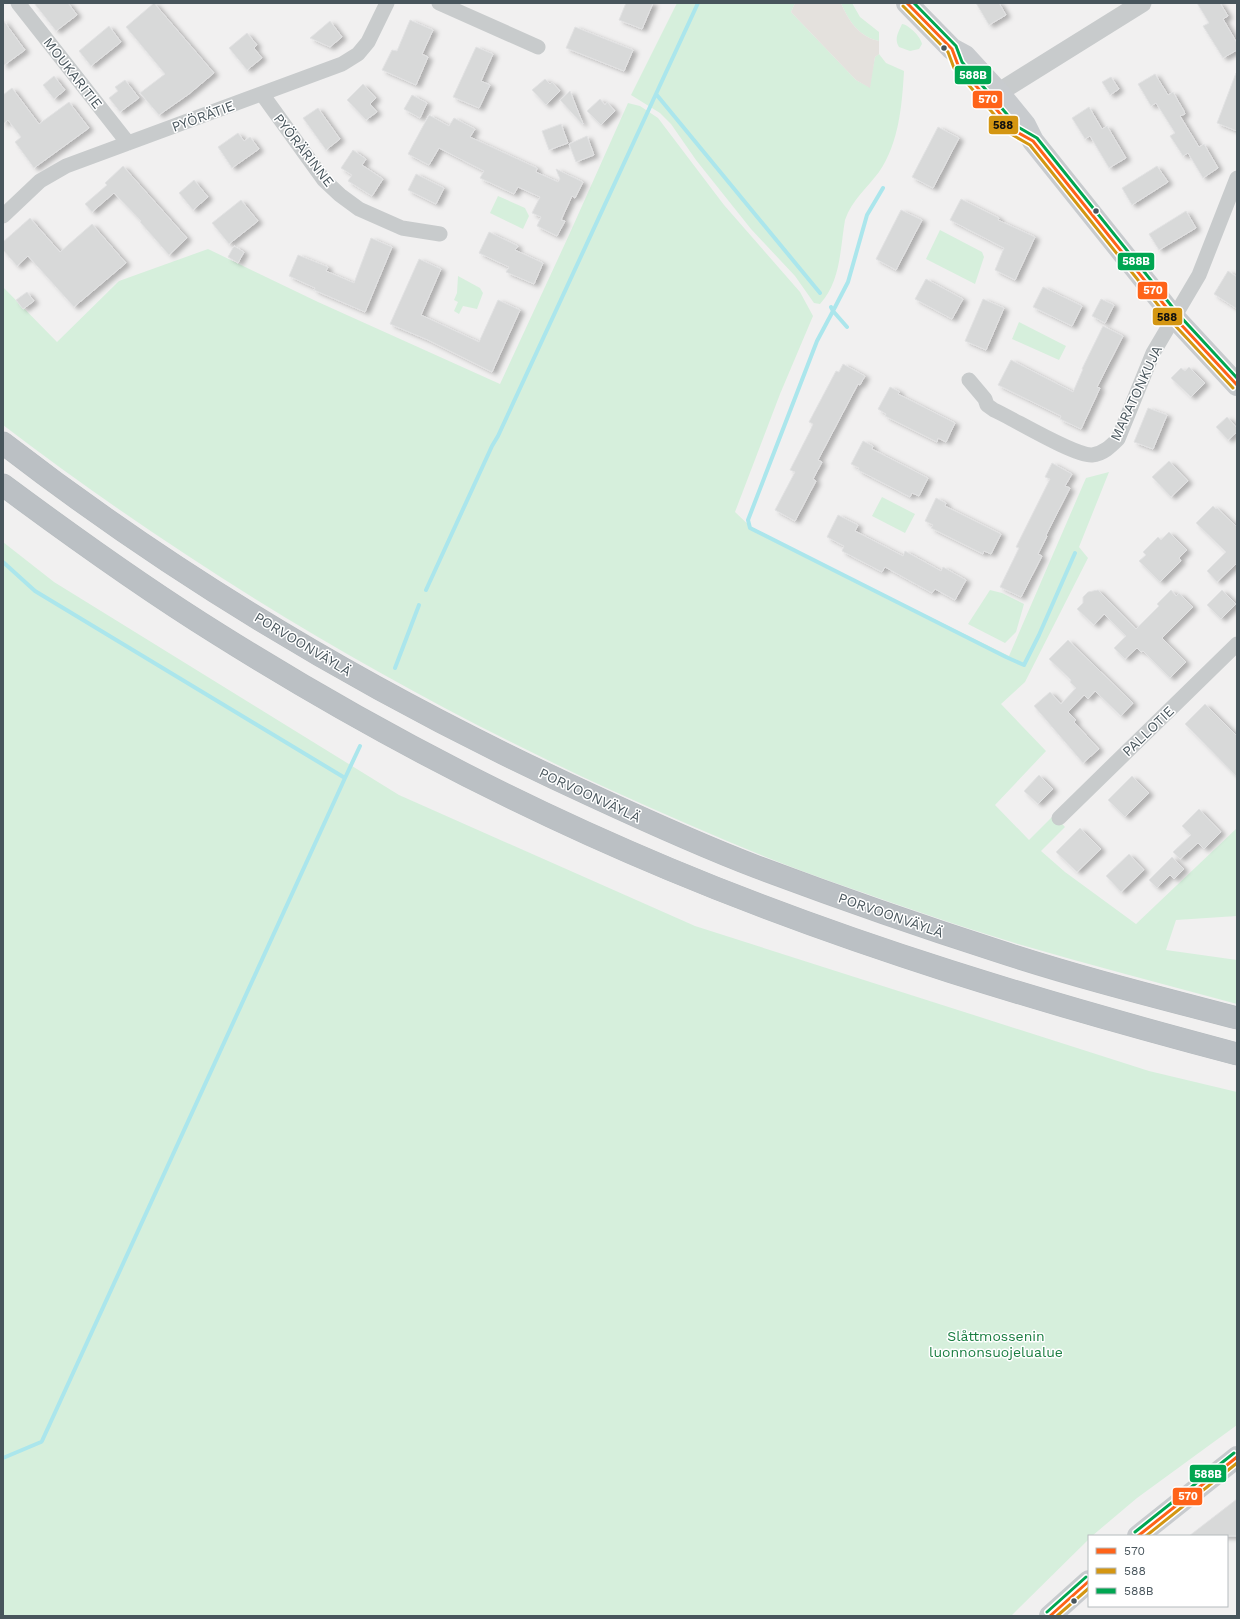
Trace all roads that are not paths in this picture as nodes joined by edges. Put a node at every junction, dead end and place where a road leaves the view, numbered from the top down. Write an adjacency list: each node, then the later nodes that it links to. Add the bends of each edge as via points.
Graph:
1 (18, 3): 9 (street, MOUKARITIE)
2 (387, 3): 7 (street, PYÖRÄTIE, via 368,42 358,54 342,64)
3 (439, 3): 6 (street)
4 (907, 3): 8 (main road, via 952,49 958,65)
5 (1142, 3): 8 (street)
6 (538, 47)
7 (262, 94): 9 (street, PYÖRÄTIE); 12 (street, PYÖRÄRINNE, via 324,180 340,195 360,209 402,228)
8 (994, 96): 13 (main road, via 1015,131 1033,141)
9 (128, 143): 11 (street, PYÖRÄTIE, via 66,166 40,181)
10 (1237, 178): 13 (street, MARATONKUJA, via 1199,275)
11 (3, 216)
12 (440, 234)
13 (1174, 317): 14 (street, MARATONKUJA, via 1153,353 1118,439 1110,447 1094,455 1074,451 994,410 987,405); 15 (main road)
14 (969, 380)
15 (1237, 385)
16 (3, 443): 20 (highway, PORVOONVÄYLÄ, via 119,527 212,589 357,677 546,775 696,842 854,903 1001,952)
17 (3, 486): 21 (highway, via 165,599 326,699 460,771 600,839 726,892 910,960 1063,1007)
18 (1237, 644): 19 (street, PALLOTIE)
19 (1059, 818)
20 (1237, 1018)
21 (1237, 1054)
22 (1237, 1457): 23 (main road)
23 (1139, 1535)
24 (1088, 1582): 25 (main road)
25 (1050, 1616)

